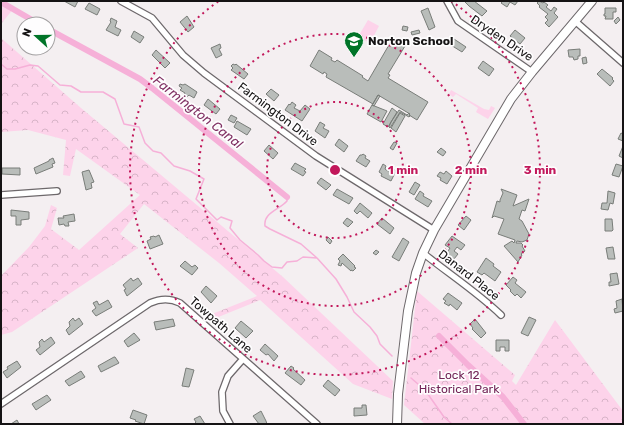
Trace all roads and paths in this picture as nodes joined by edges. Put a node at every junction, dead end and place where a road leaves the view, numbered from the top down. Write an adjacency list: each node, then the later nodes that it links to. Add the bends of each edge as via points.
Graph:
1 (121, 1): 9 (street, Farmington Drive, via 152,18 183,55 204,73 316,156)
2 (447, 1): 6 (street, Dryden Drive, via 458,22)
3 (592, 1): 4 (main road)
4 (575, 21): 5 (street); 6 (main road)
5 (623, 63)
6 (532, 72): 9 (main road, via 511,99)
7 (57, 191): 8 (street)
8 (1, 195)
9 (434, 230): 10 (main road)
10 (423, 253): 11 (street, Danard Place, via 479,294); 16 (main road, via 408,311)
11 (501, 314)
12 (243, 359): 13 (street, Towpath Lane, via 180,304 170,300 158,300); 14 (street, via 228,376 222,392 222,412); 15 (street, Towpath Lane)
13 (1, 404)
14 (230, 424)
15 (317, 424)
16 (397, 424)

